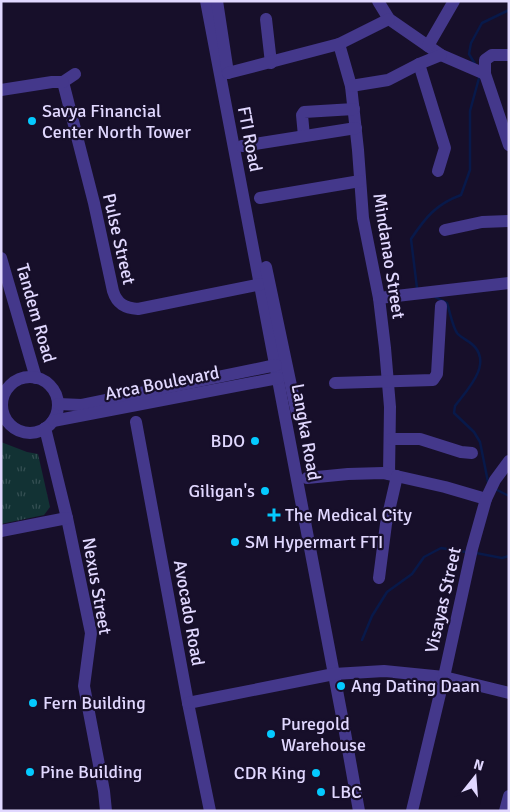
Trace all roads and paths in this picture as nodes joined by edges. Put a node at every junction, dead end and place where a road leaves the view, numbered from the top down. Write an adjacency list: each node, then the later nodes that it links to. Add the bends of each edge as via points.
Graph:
1 (206, 1): 31 (street, FTI Road)
2 (218, 1): 13 (street)
3 (378, 1): 6 (street)
4 (454, 1): 8 (street)
5 (266, 19): 11 (street)
6 (389, 19): 7 (street); 8 (street)
7 (340, 44): 11 (street); 17 (street, Mindanao Street)
8 (428, 46): 9 (street)
9 (441, 55): 12 (street); 15 (street)
10 (509, 55): 15 (street, via 492,54 485,60)
11 (271, 63): 13 (street)
12 (419, 64): 17 (street, via 388,80); 24 (street, via 445,148)
13 (228, 73): 23 (street)
14 (75, 74): 16 (street)
15 (485, 74): 22 (street)
16 (64, 82): 18 (street); 31 (street, Pulse Street, via 113,291 121,305 138,309)
17 (351, 86): 19 (street, Mindanao Street)
18 (1, 90)
19 (354, 109): 20 (street, Mindanao Street); 21 (street, via 304,112)
20 (356, 128): 21 (street); 25 (street, Mindanao Street)
21 (304, 136): 23 (street)
22 (509, 145)
23 (242, 146): 34 (street)
24 (438, 170)
25 (360, 181): 26 (street); 32 (street, Mindanao Street, via 363,218)
26 (260, 198)
27 (509, 221): 28 (street, via 482,222)
28 (445, 230)
29 (1, 258): 36 (street, Tandem Road)
30 (509, 283): 32 (street)
31 (260, 284): 34 (street, Langka Road)
32 (379, 298): 37 (street, Mindanao Street)
33 (441, 306): 37 (street, via 436,377 433,380)
34 (272, 308): 35 (street, Langka Road); 41 (street)
35 (277, 372): 39 (street, Arca Boulevard, via 82,405); 43 (street, Arca Boulevard); 53 (street, Langka Road)
36 (36, 378): 39 (street, via 54,390); 40 (street, via 26,377 12,383 7,389)
37 (388, 380): 38 (street); 44 (street, Mindanao Street)
38 (335, 383)
39 (58, 404): 43 (street)
40 (2, 409): 43 (street, via 8,422 20,430 32,432)
41 (296, 414)
42 (136, 422): 56 (street, Avocado Road)
43 (49, 425): 50 (street, Nexus Street)
44 (391, 439): 45 (street, via 420,440); 47 (street, Mindanao Street)
45 (472, 453)
46 (509, 462): 49 (street, Visayas Street)
47 (393, 475): 48 (street, via 348,474); 49 (street); 52 (street, Mindanao Street)
48 (307, 478)
49 (486, 499): 54 (street, Visayas Street)
50 (67, 518): 51 (street); 58 (street, Nexus Street, via 91,633 84,686)
51 (1, 531)
52 (379, 578)
53 (334, 674): 54 (street, via 384,671); 56 (street); 60 (street, Langka Road)
54 (444, 677): 55 (street); 61 (street, Visayas Street)
55 (509, 693)
56 (188, 702): 59 (street, Avocado Road)
57 (509, 796): 62 (street)
58 (106, 811)
59 (210, 811)
60 (359, 811)
61 (412, 811)
62 (505, 811)

